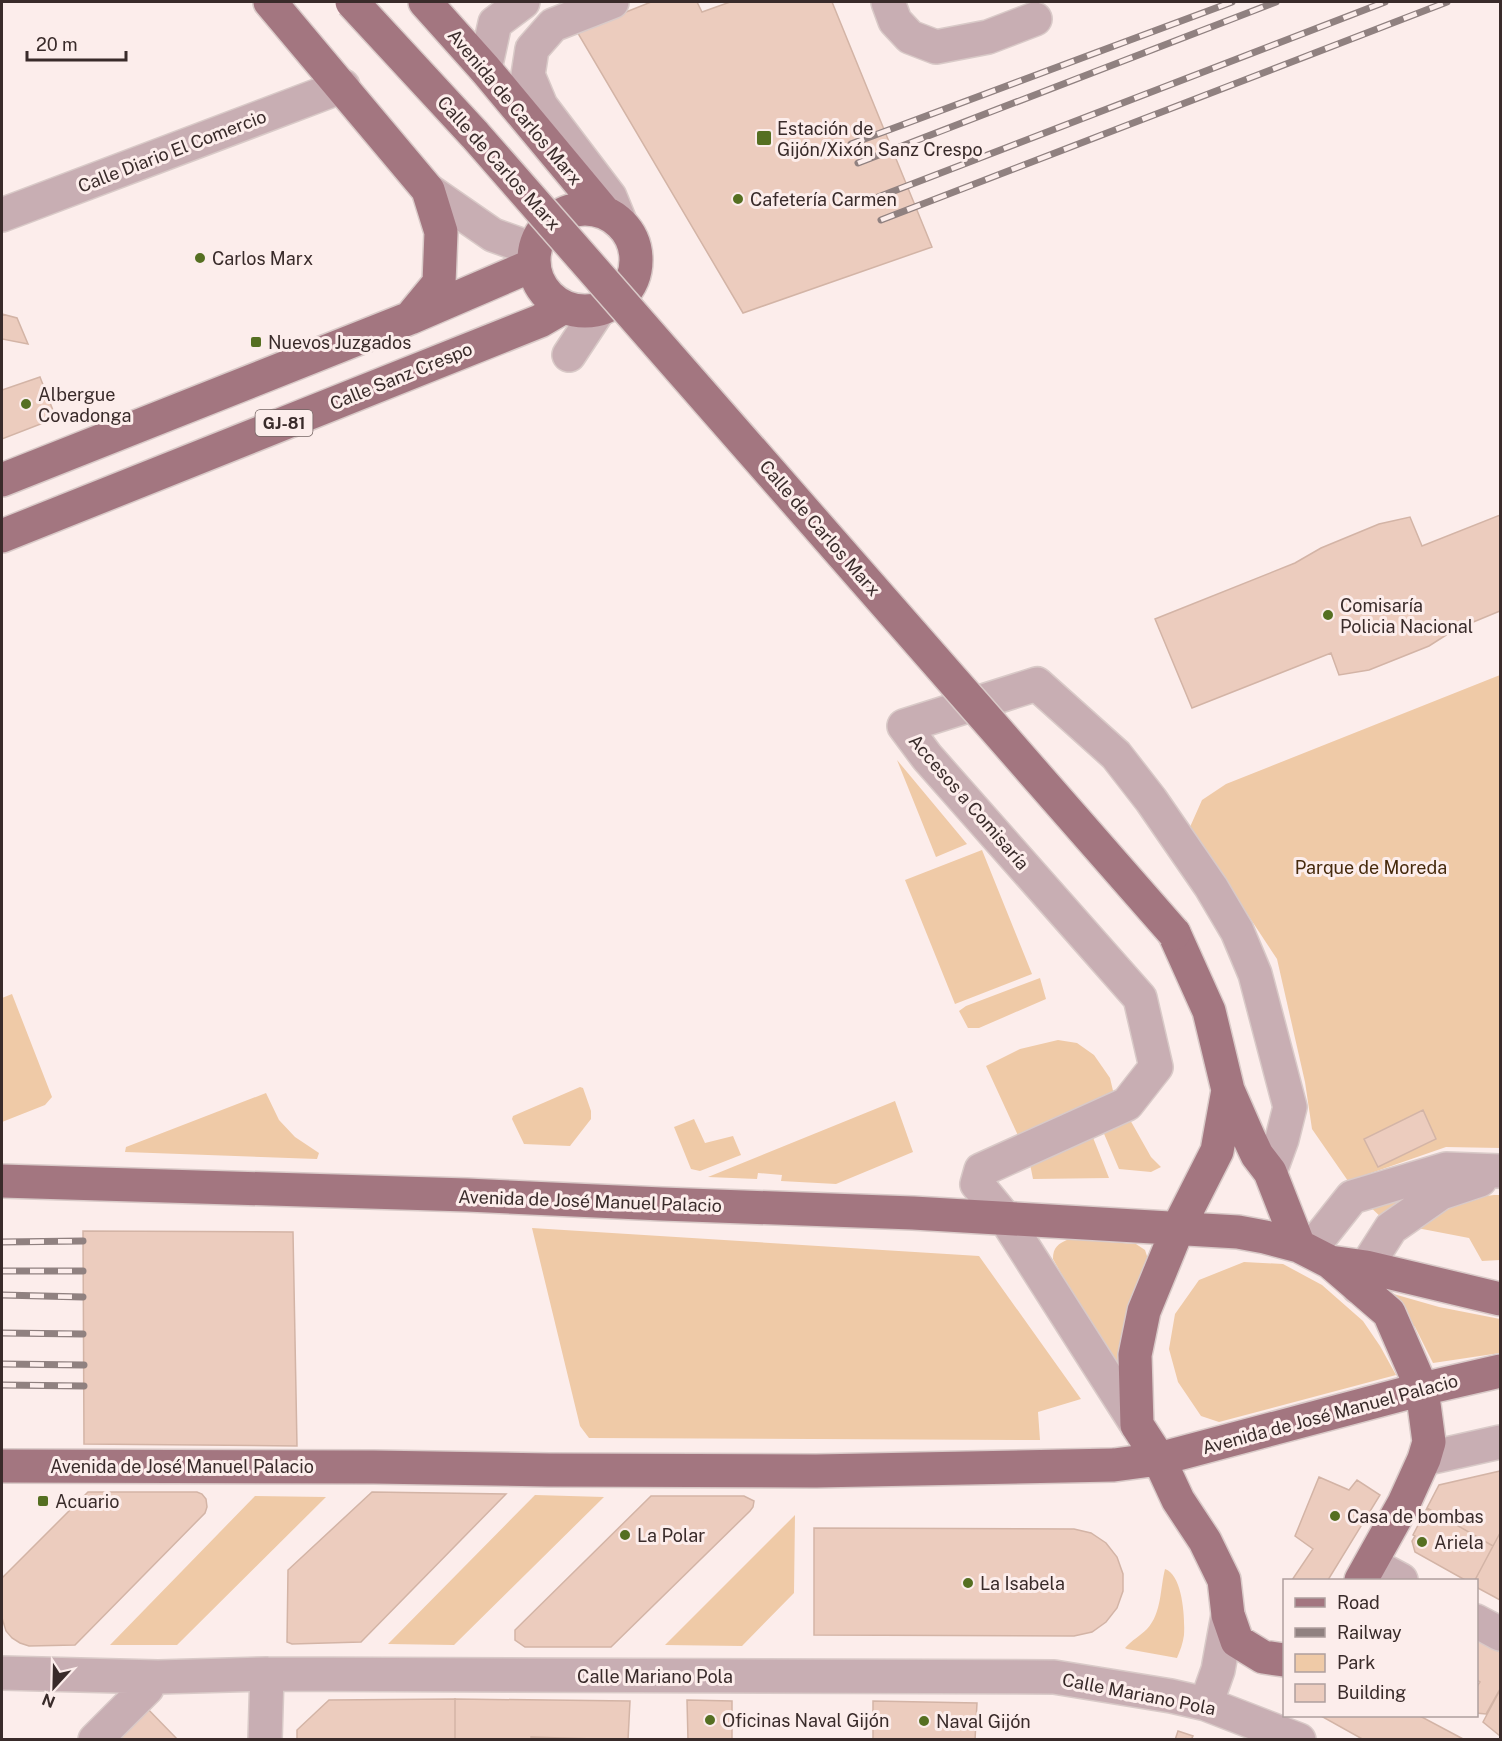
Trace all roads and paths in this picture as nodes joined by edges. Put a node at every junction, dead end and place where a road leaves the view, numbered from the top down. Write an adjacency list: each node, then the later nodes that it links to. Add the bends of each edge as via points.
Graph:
1 (270, 2): 9 (main road)
2 (352, 2): 20 (main road, Calle de Carlos Marx, bridge, via 475,135 1174,933 1209,1011)
3 (425, 2): 8 (main road, Avenida de Carlos Marx)
4 (523, 2): 8 (street, via 495,23)
5 (612, 2): 12 (street, via 553,25 532,49 528,75 541,106 610,197)
6 (888, 2): 7 (street, via 896,21 910,37 936,46 987,37)
7 (1035, 20)
8 (484, 69): 12 (main road, Avenida de Carlos Marx)
9 (343, 86): 10 (main road); 11 (street, Calle Diario El Comercio)
10 (428, 190): 13 (street); 16 (main road, via 441,232 439,283)
11 (2, 215)
12 (613, 219): 13 (main road, via 586,209 566,213 549,223 538,240); 15 (main road, via 632,241 636,261 632,280 621,297)
13 (534, 257): 14 (main road, via 537,279 547,295); 16 (main road)
14 (564, 307): 15 (main road, via 585,311); 19 (main road, Calle Sanz Crespo / GJ-81, via 540,321)
15 (600, 308): 17 (street)
16 (410, 318): 18 (main road)
17 (569, 355)
18 (2, 480)
19 (2, 536)
20 (1228, 1090): 21 (main road, Calle de Carlos Marx, via 1257,1155); 25 (main road, Calle de Carlos Marx, via 1217,1151)
21 (1270, 1172): 24 (street, Accesos a Comisaría, via 1290,1107 1255,974 1238,931 1151,800 1116,755 1037,684 904,726 1140,998 1156,1067 1127,1104 981,1170 977,1184); 26 (main road, Calle de Carlos Marx)
22 (1500, 1172): 26 (street, via 1446,1169 1352,1197); 27 (street, via 1441,1193 1391,1228)
23 (2, 1181): 24 (main road, Avenida de José Manuel Palacio)
24 (1005, 1218): 25 (main road, Avenida de José Manuel Palacio); 31 (street)
25 (1178, 1228): 26 (main road, Avenida de José Manuel Palacio, via 1265,1237); 31 (main road, Calle de Carlos Marx, via 1141,1322 1135,1355)
26 (1313, 1253): 27 (main road)
27 (1362, 1277): 28 (main road); 30 (main road, via 1389,1313)
28 (1500, 1299)
29 (1500, 1371): 30 (main road, Avenida de José Manuel Palacio)
30 (1422, 1389): 33 (main road, Avenida de José Manuel Palacio); 34 (main road, via 1429,1442)
31 (1137, 1425): 33 (main road)
32 (1500, 1442): 34 (street)
33 (1159, 1459): 35 (main road, Avenida de José Manuel Palacio, via 1114,1465 816,1471); 38 (main road, via 1224,1580)
34 (1424, 1459): 36 (main road)
35 (2, 1466)
36 (1366, 1572): 37 (street)
37 (1393, 1579)
38 (1228, 1615): 41 (main road, via 1237,1641 1263,1657); 45 (street, via 1218,1670)
39 (1478, 1622): 40 (street)
40 (1500, 1634)
41 (1283, 1660)
42 (2, 1673): 43 (street, Calle Mariano Pola, via 158,1677)
43 (267, 1674): 45 (street, Calle Mariano Pola, via 660,1688 1054,1677); 48 (street)
44 (147, 1688): 47 (street)
45 (1206, 1704): 46 (street, Calle Mariano Pola)
46 (1287, 1732)
47 (94, 1740)
48 (265, 1740)

